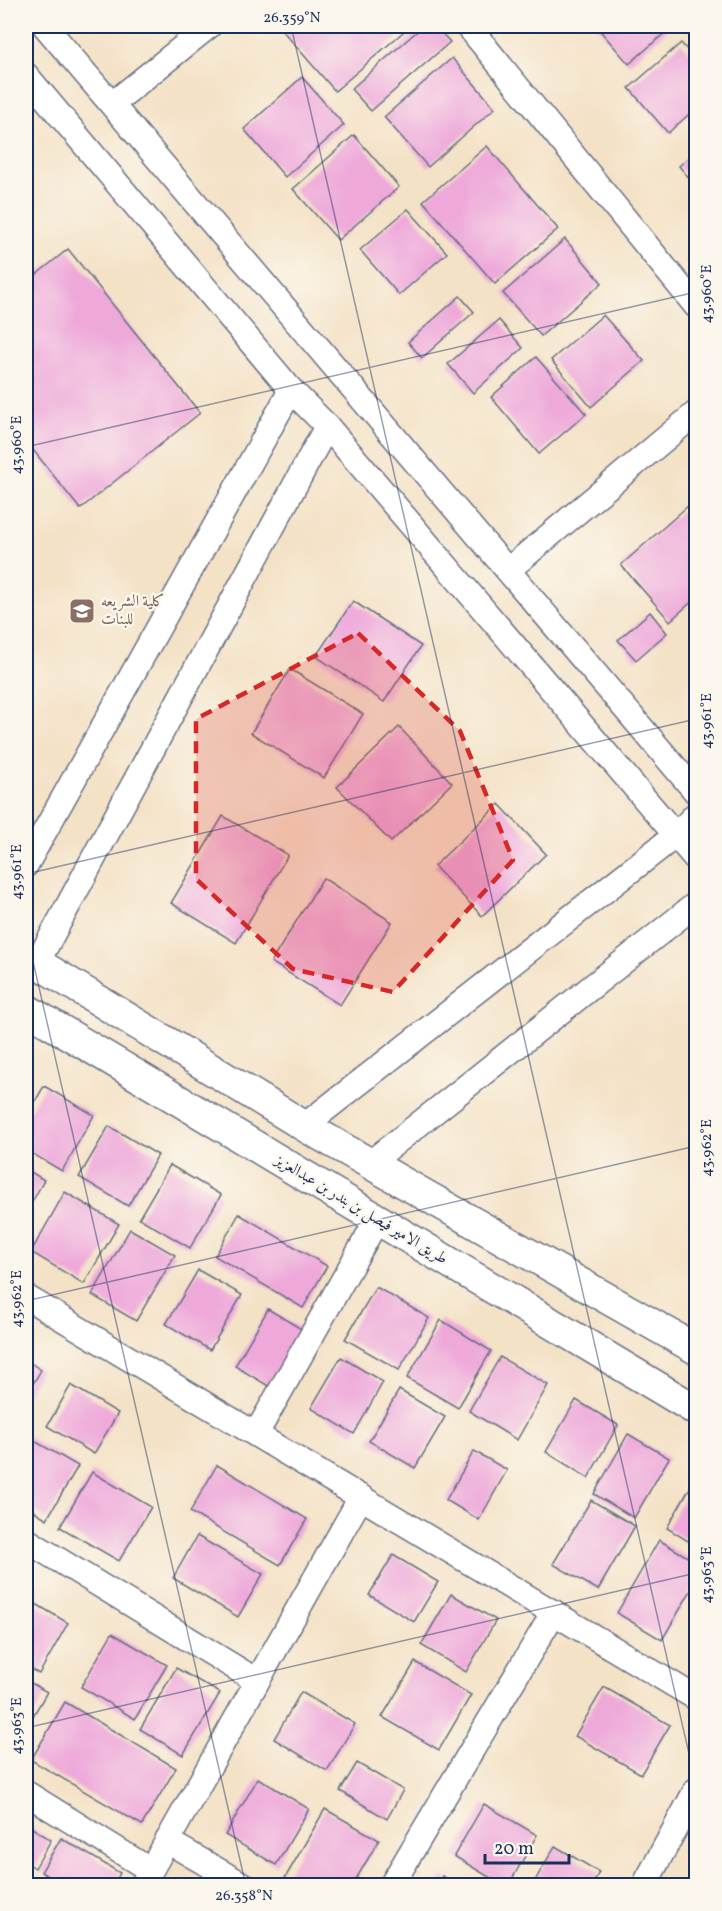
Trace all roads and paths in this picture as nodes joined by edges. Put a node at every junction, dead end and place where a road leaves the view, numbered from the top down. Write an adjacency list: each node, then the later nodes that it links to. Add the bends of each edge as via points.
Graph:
1 (45, 26): 5 (street)
2 (209, 26): 5 (street)
3 (468, 26): 6 (street)
4 (26, 75): 7 (street)
5 (112, 104): 10 (street)
6 (696, 306)
7 (291, 390): 9 (street); 15 (street)
8 (696, 413): 10 (street)
9 (327, 426): 13 (street); 17 (street)
10 (508, 570): 11 (street)
11 (696, 792)
12 (696, 814): 13 (street)
13 (676, 835): 14 (street); 19 (street)
14 (696, 860)
15 (26, 865)
16 (696, 904): 20 (street)
17 (31, 960): 19 (street)
18 (26, 1010): 21 (street, طريق الامير فيصل بن بندر بن عبدالعزيز)
19 (304, 1126): 20 (street)
20 (370, 1163): 23 (street)
21 (377, 1220): 24 (street, طريق الامير فيصل بن بندر بن عبدالعزيز); 25 (street)
22 (26, 1297): 25 (street)
23 (696, 1349)
24 (696, 1410)
25 (256, 1434): 26 (street)
26 (361, 1497): 28 (street); 29 (street)
27 (26, 1540): 29 (street)
28 (554, 1612): 30 (street); 36 (street)
29 (257, 1682): 33 (street)
30 (696, 1698)
31 (696, 1790): 37 (street)
32 (26, 1793): 34 (street)
33 (167, 1841): 34 (street); 35 (street)
34 (146, 1878)
35 (245, 1886)
36 (392, 1886)
37 (644, 1886)

